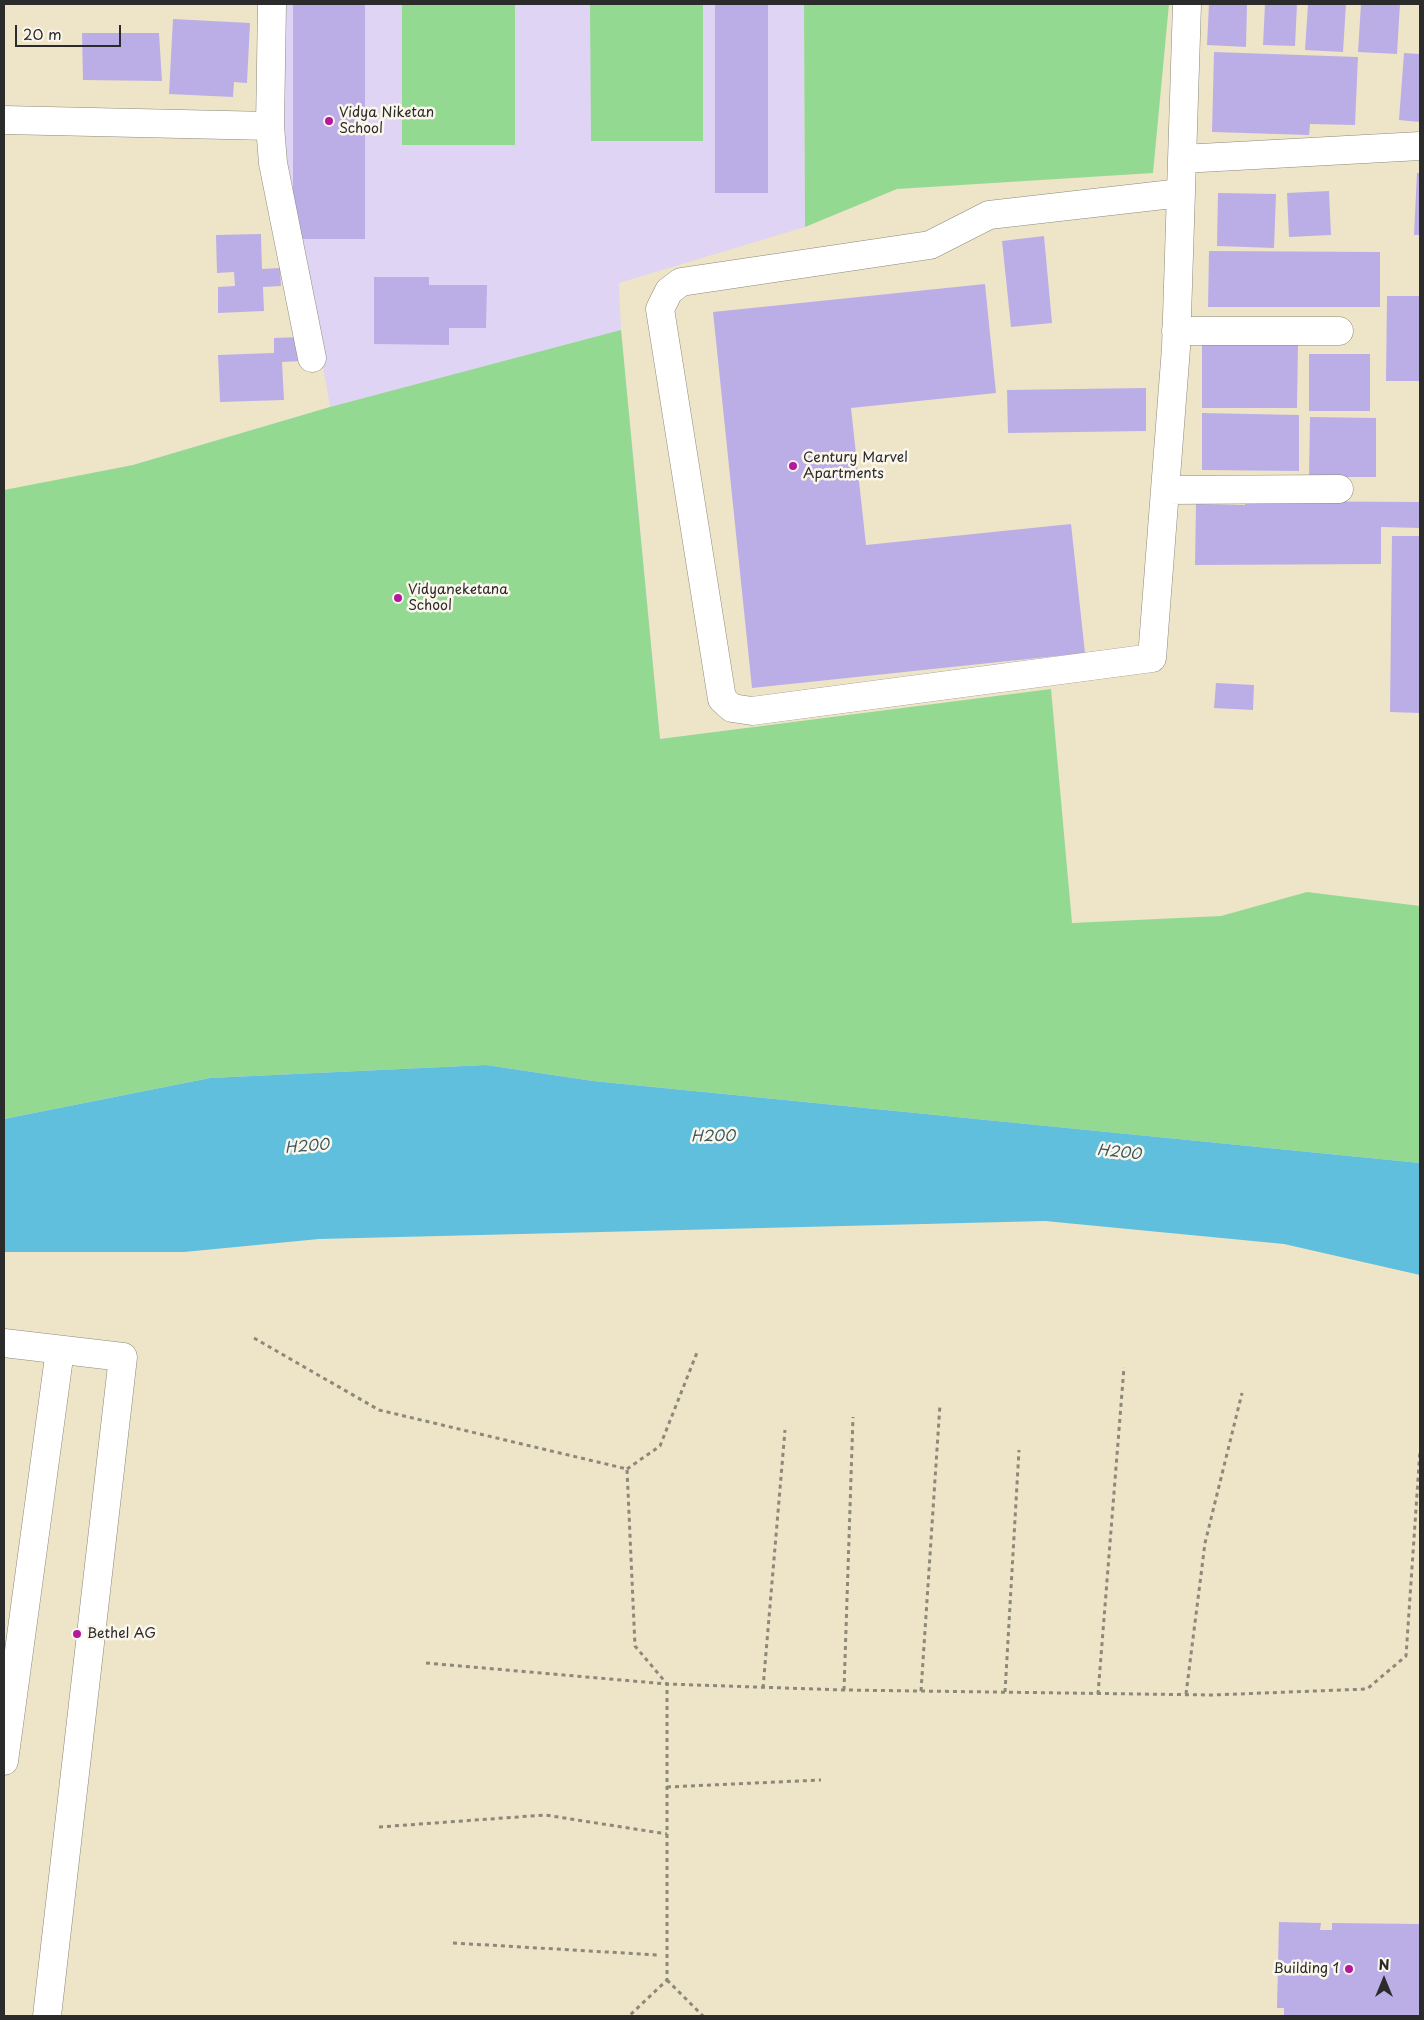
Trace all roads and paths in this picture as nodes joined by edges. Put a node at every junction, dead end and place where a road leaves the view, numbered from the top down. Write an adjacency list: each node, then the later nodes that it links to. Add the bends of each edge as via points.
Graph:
1 (272, 4): 4 (street)
2 (1187, 4): 6 (street)
3 (4, 120): 4 (street)
4 (270, 126): 10 (street, via 273,163)
5 (1420, 146): 6 (street)
6 (1182, 159): 7 (street)
7 (1181, 193): 8 (street); 12 (street, via 989,215 930,245 682,282 669,291 660,309 722,699 732,708 752,711 1152,658)
8 (1176, 331): 9 (street); 12 (street)
9 (1339, 331)
10 (312, 358)
11 (1339, 489): 12 (street)
12 (1165, 490)
13 (254, 1338): 24 (path, via 379,1410)
14 (4, 1342): 15 (street)
15 (60, 1350): 33 (street); 41 (street, via 122,1357)
16 (698, 1350): 24 (path, via 660,1446)
17 (1124, 1367): 31 (path)
18 (1242, 1393): 32 (path, via 1205,1543)
19 (940, 1404): 29 (path)
20 (853, 1417): 28 (path)
21 (785, 1430): 27 (path)
22 (1019, 1450): 30 (path)
23 (1420, 1450): 32 (path, via 1406,1656 1368,1689)
24 (627, 1469): 26 (path, via 635,1646)
25 (426, 1663): 26 (path)
26 (667, 1684): 28 (path); 35 (path)
27 (763, 1688)
28 (844, 1690): 29 (path)
29 (921, 1691): 30 (path)
30 (1005, 1692): 31 (path)
31 (1098, 1694): 32 (path)
32 (1186, 1695)
33 (4, 1761)
34 (821, 1780): 35 (path)
35 (667, 1787): 37 (path)
36 (379, 1827): 37 (path, via 545,1815)
37 (667, 1834): 40 (path)
38 (453, 1943): 39 (path)
39 (658, 1955)
40 (667, 1980): 42 (path); 43 (path)
41 (47, 2016)
42 (629, 2016)
43 (703, 2016)

